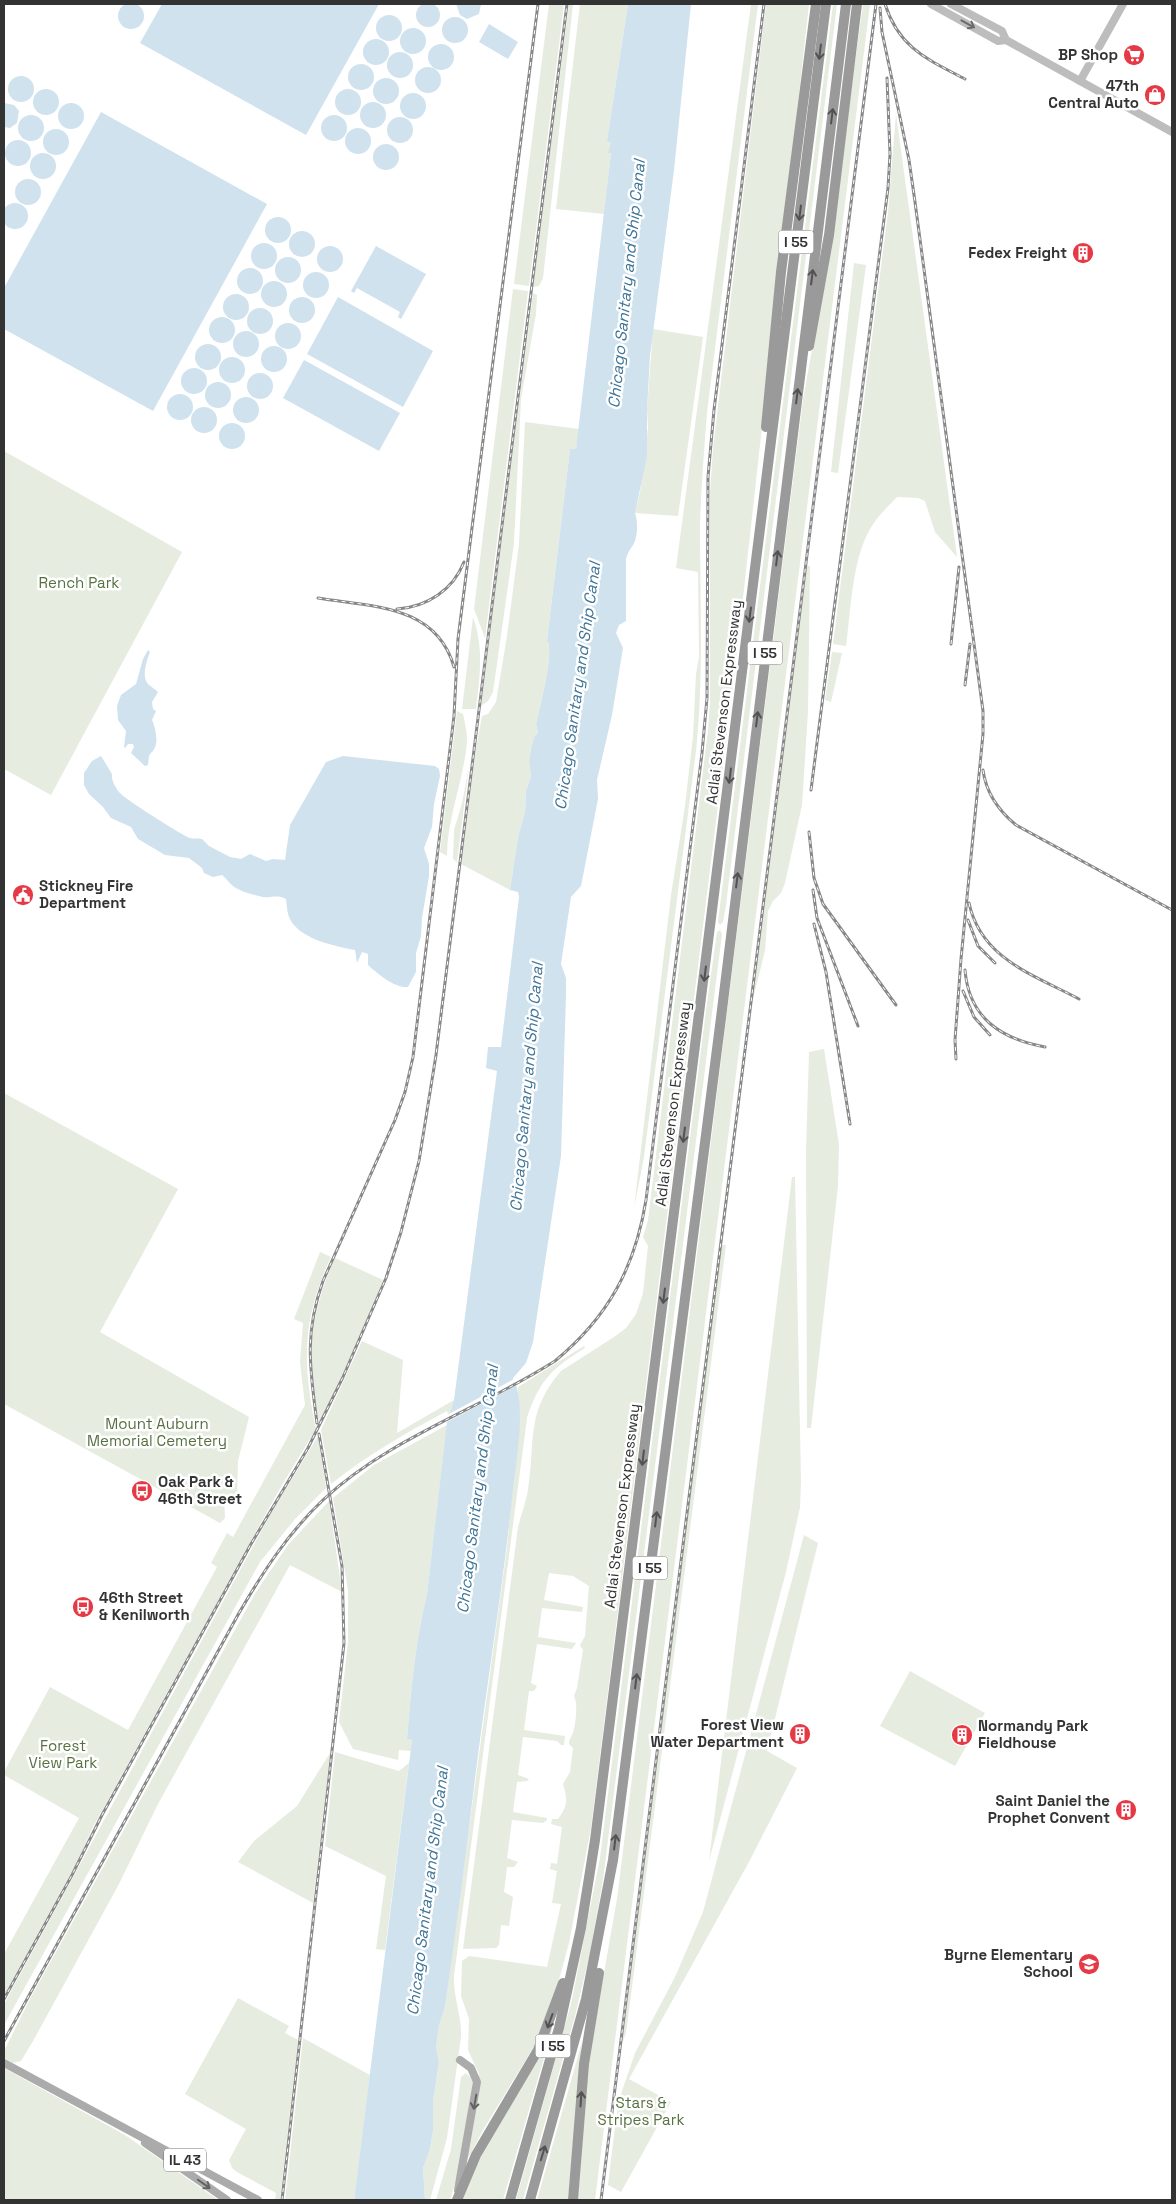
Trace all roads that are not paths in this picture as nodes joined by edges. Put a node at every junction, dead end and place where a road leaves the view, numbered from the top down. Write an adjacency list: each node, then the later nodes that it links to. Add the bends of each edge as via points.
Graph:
1 (814, 4): 12 (highway, via 762,460)
2 (826, 4): 12 (highway, Adlai Stevenson Expressway / I 55, one-way to 12)
3 (846, 4): 11 (highway, I 55, one-way to 3)
4 (857, 4): 11 (highway, via 829,235 808,350)
5 (931, 4): 8 (main road, one-way to 8, via 998,41)
6 (951, 4): 8 (main road, via 1002,31)
7 (1123, 4): 9 (main road)
8 (1006, 40): 9 (main road)
9 (1080, 81): 10 (main road)
10 (1172, 132)
11 (799, 378): 13 (highway, I 55, one-way to 11)
12 (766, 480): 14 (highway, Adlai Stevenson Expressway / I 55, one-way to 14)
13 (613, 1860): 22 (highway, I 55, one-way to 13, via 586,1999); 23 (highway, one-way to 13, via 588,2028 610,1911)
14 (588, 1890): 20 (highway, one-way to 20, via 546,2031 527,2070 476,2155); 21 (highway, Adlai Stevenson Expressway / I 55, via 559,2028)
15 (460, 2060): 20 (main road, one-way to 20, via 475,2075 477,2092)
16 (4, 2063): 17 (main road, IL 43)
17 (111, 2122): 18 (main road, IL 43, one-way to 18); 19 (main road, IL 43)
18 (228, 2200)
19 (258, 2200)
20 (456, 2200)
21 (510, 2200)
22 (530, 2200)
23 (573, 2200)

